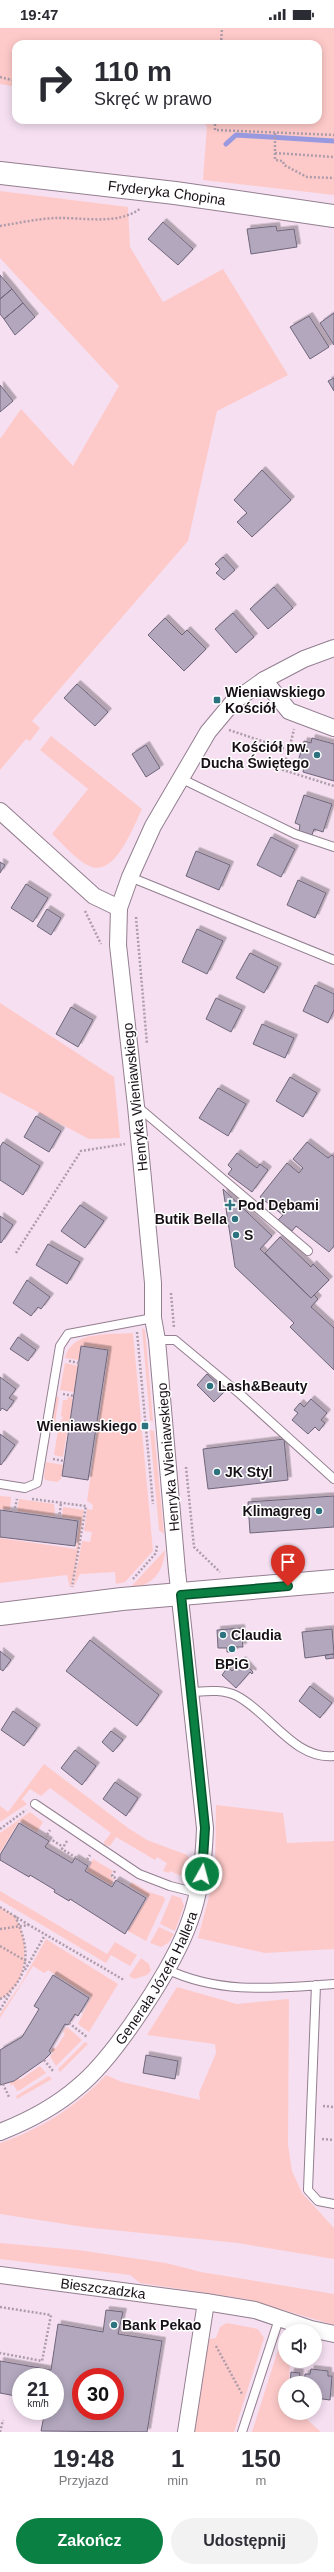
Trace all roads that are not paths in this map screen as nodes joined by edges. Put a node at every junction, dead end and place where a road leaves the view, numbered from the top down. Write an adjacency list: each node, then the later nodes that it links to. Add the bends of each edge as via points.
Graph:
1 (0, 173): 2 (street, Fryderyka Chopina, via 156,191)
2 (334, 216)
3 (334, 648): 4 (street, Henryka Wieniawskiego, via 304,659)
4 (264, 680): 5 (street, via 289,711); 6 (street, Henryka Wieniawskiego, via 233,702 208,732)
5 (334, 728)
6 (180, 778): 8 (lane, via 295,834); 9 (street, Henryka Wieniawskiego, via 153,826)
7 (0, 811): 10 (street, via 94,896)
8 (334, 847)
9 (130, 877): 10 (street, Henryka Wieniawskiego); 11 (lane)
10 (119, 908): 12 (street, Henryka Wieniawskiego, via 118,945)
11 (334, 960)
12 (136, 1106): 13 (lane); 14 (street, Henryka Wieniawskiego, via 153,1283)
13 (308, 1251)
14 (147, 1320): 15 (street, Henryka Wieniawskiego); 17 (lane, via 68,1334 60,1346 37,1483 25,1488)
15 (158, 1340): 16 (lane, via 175,1340 240,1394); 19 (street, Henryka Wieniawskiego)
16 (334, 1479)
17 (0, 1484)
18 (334, 1581): 19 (street)
19 (181, 1595): 20 (street, via 122,1599); 21 (street, Generała Józefa Hallera)
20 (0, 1614)
21 (192, 1692): 22 (lane, via 220,1691 238,1696 305,1750 324,1757); 24 (street, Generała Józefa Hallera, via 205,1828)
22 (334, 1756)
23 (35, 1804): 24 (lane, via 139,1874)
24 (198, 1893): 25 (street, Generała Józefa Hallera, via 186,1931)
25 (166, 1969): 27 (lane, via 208,1985 266,1988); 28 (street, Generała Józefa Hallera, via 132,2022 95,2071 49,2108)
26 (334, 1984): 27 (lane)
27 (316, 1985): 29 (lane, via 308,2190 318,2201)
28 (0, 2132)
29 (334, 2204)
30 (0, 2275): 31 (street, Bieszczadzka)
31 (206, 2302): 32 (street, Bieszczadzka, via 255,2310); 34 (street)
32 (279, 2319): 33 (street, Bieszczadzka); 35 (lane)
33 (334, 2334)
34 (186, 2432)
35 (242, 2432)

